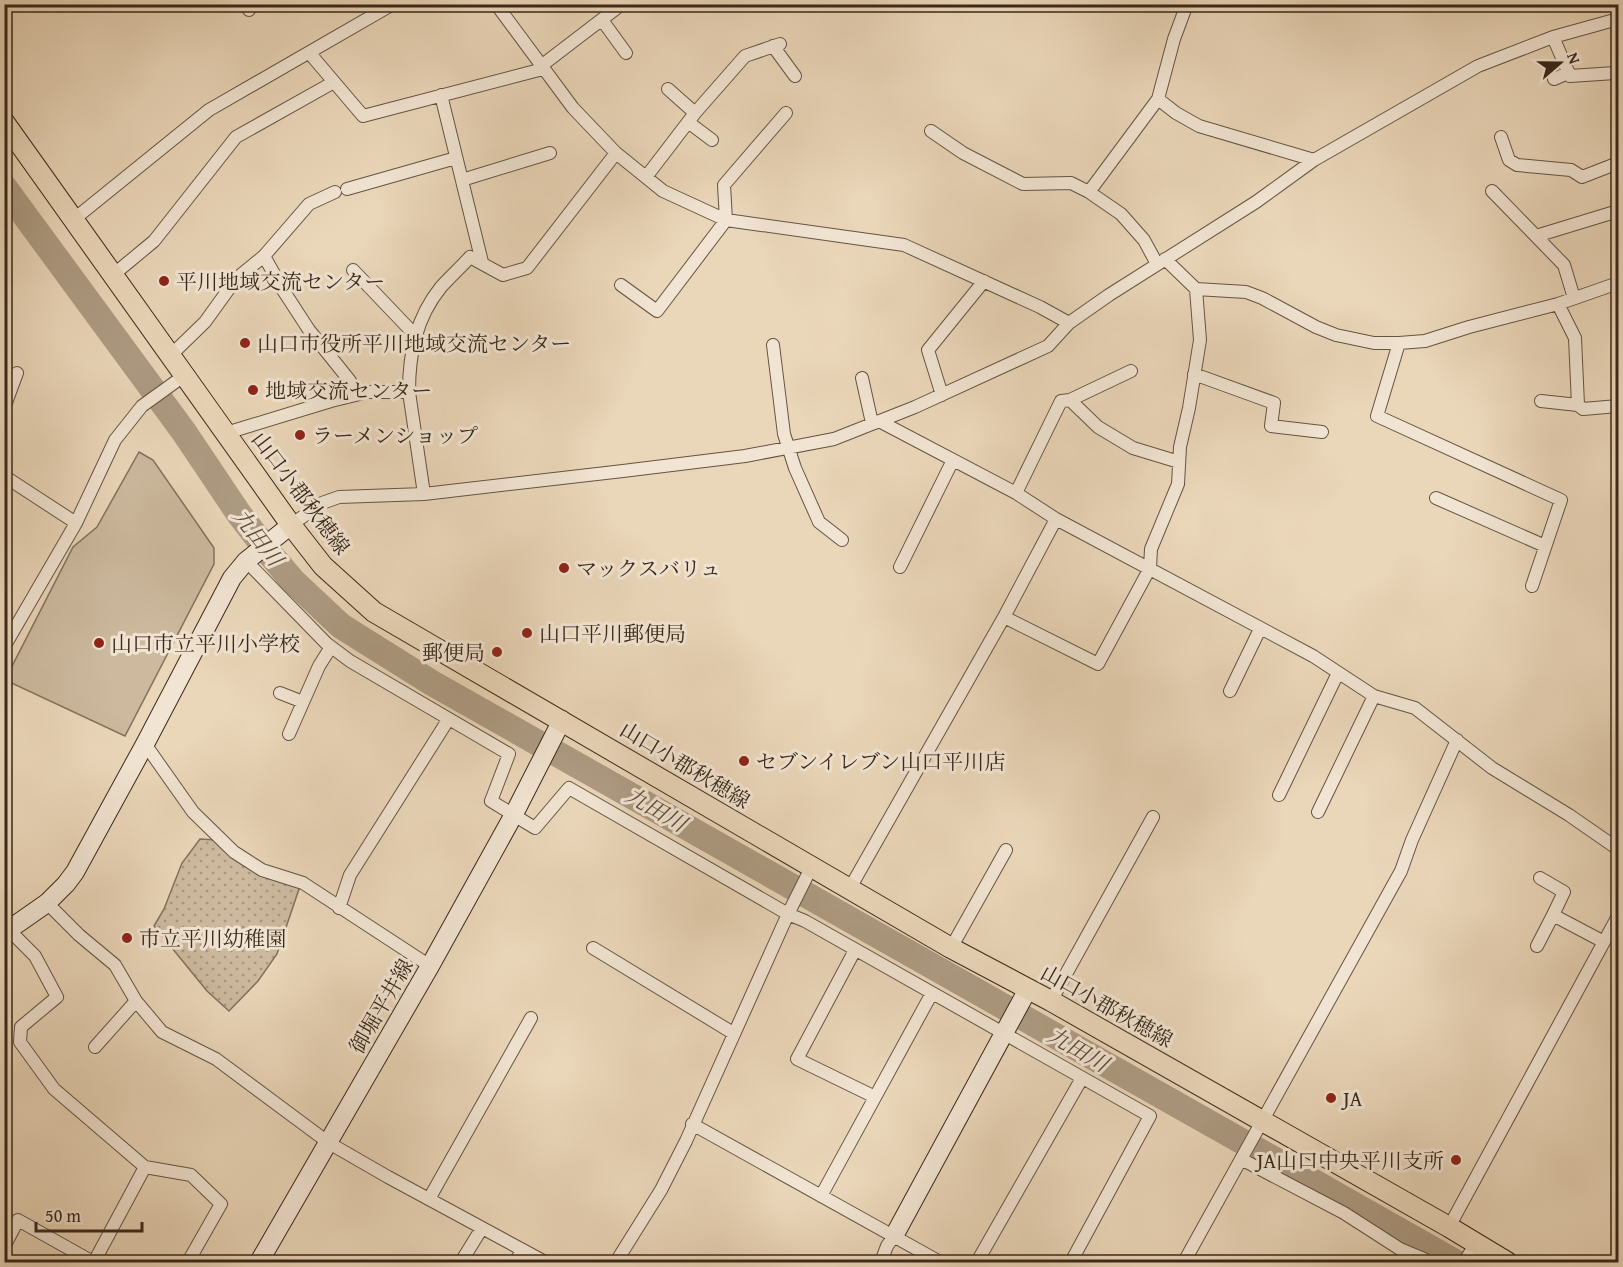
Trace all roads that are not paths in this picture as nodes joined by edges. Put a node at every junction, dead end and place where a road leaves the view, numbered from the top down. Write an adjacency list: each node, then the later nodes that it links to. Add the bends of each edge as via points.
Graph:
1 (393, 4): 35 (street, via 209,110)
2 (496, 4): 10 (street)
3 (622, 4): 6 (street)
4 (1187, 4): 18 (street)
5 (1618, 19): 7 (street)
6 (602, 20): 8 (street); 10 (street)
7 (1553, 37): 11 (street); 28 (street, via 1478,66)
8 (626, 53)
9 (312, 56): 15 (street)
10 (542, 68): 17 (street); 26 (street)
11 (1568, 73): 12 (street); 14 (street)
12 (1615, 73)
13 (795, 76): 20 (street, via 776,45 745,57)
14 (1554, 79)
15 (334, 82): 17 (street, via 363,116); 42 (street, via 236,137 154,241)
16 (668, 89): 20 (street)
17 (441, 95): 27 (street)
18 (1158, 99): 28 (street, via 1198,126); 33 (street)
19 (786, 113): 36 (street, via 724,185)
20 (691, 118): 24 (street); 30 (street)
21 (4, 123): 35 (main road, 山口小郡秋穂線)
22 (931, 131): 33 (street, via 963,153 1023,184 1071,183)
23 (1501, 137): 29 (street, via 1509,160 1517,165 1571,170 1582,177)
24 (712, 140)
25 (550, 153): 31 (street)
26 (616, 153): 30 (street); 39 (street, via 527,268 503,274)
27 (456, 158): 31 (street); 38 (street, via 341,190 309,204)
28 (1314, 160): 40 (street)
29 (1618, 163)
30 (646, 177): 36 (street, via 663,191)
31 (462, 180): 39 (street)
32 (1492, 191): 37 (street)
33 (1089, 192): 40 (street, via 1121,214)
34 (1618, 211): 37 (street)
35 (73, 220): 42 (main road, 山口小郡秋穂線)
36 (726, 220): 43 (street, via 904,245); 45 (street, via 657,311)
37 (1536, 236): 47 (street, via 1564,265)
38 (264, 256): 53 (street, via 236,279 205,322); 61 (street, via 309,330 350,381)
39 (482, 262): 50 (street, via 470,257 440,288)
40 (1161, 262): 46 (street); 49 (street)
41 (353, 270): 50 (street)
42 (113, 275): 53 (main road, 山口小郡秋穂線)
43 (984, 282): 49 (street); 60 (street, via 928,350)
44 (1618, 283): 47 (street)
45 (621, 285)
46 (1196, 289): 51 (street, via 1246,292 1336,335 1366,342); 56 (street, via 1200,340)
47 (1574, 298): 48 (street)
48 (1558, 304): 51 (street, via 1425,342); 64 (street, via 1575,338)
49 (1069, 323): 60 (street, via 1048,346)
50 (416, 336): 59 (street, via 409,362)
51 (1399, 343): 81 (street, via 1377,416 1560,500)
52 (773, 345): 70 (street)
53 (171, 355): 58 (main road, 山口小郡秋穂線)
54 (1131, 372): 62 (street)
55 (17, 373): 66 (street)
56 (1194, 374): 68 (street, via 1274,404 1271,426); 72 (street)
57 (862, 378): 67 (street)
58 (178, 380): 69 (main road, 山口小郡秋穂線); 78 (street, via 142,406 115,441)
59 (409, 392): 61 (street); 74 (street)
60 (942, 394): 67 (street)
61 (348, 396): 69 (street)
62 (1070, 400): 72 (street, via 1098,427 1132,448); 75 (street, via 1060,401)
63 (1541, 401): 64 (street)
64 (1578, 405): 65 (street, via 1583,409)
65 (1618, 406)
66 (4, 408)
67 (876, 422): 70 (street, via 834,438); 71 (street)
68 (1322, 432)
69 (225, 433): 79 (main road, 山口小郡秋穂線)
70 (788, 448): 74 (street); 80 (street, via 819,522)
71 (953, 460): 75 (street); 83 (street)
72 (1179, 462): 84 (street, via 1178,484 1151,549)
73 (4, 476): 78 (street)
74 (424, 494): 79 (street, via 339,497 322,503)
75 (1016, 494): 77 (street)
76 (1436, 498): 81 (street)
77 (1056, 519): 84 (street); 86 (street)
78 (76, 523): 88 (street)
79 (284, 530): 82 (street); 96 (main road, 山口小郡秋穂線, via 374,612)
80 (842, 540)
81 (1545, 546): 85 (street)
82 (247, 560): 89 (street); 99 (street, via 221,597)
83 (900, 567)
84 (1150, 568): 86 (street, via 1098,664); 87 (street)
85 (1532, 586)
86 (1004, 617): 108 (street)
87 (1260, 629): 90 (street); 91 (street)
88 (4, 647)
89 (331, 647): 94 (street); 95 (street)
90 (1338, 673): 93 (street); 100 (street)
91 (1230, 691)
92 (280, 693): 94 (street)
93 (1374, 696): 98 (street, via 1415,708); 101 (street)
94 (303, 702): 97 (street)
95 (448, 720): 102 (street, via 509,754 491,801); 110 (street, via 350,876)
96 (562, 720): 102 (street, 御堀平井線); 106 (main road, 山口小郡秋穂線, via 736,823)
97 (289, 734)
98 (1457, 740): 104 (street, via 1492,768); 132 (street, via 1401,871)
99 (145, 744): 109 (street, via 75,872); 110 (street, via 193,812 234,852 262,870 303,883)
100 (1279, 795)
101 (1318, 812)
102 (513, 816): 111 (street, via 535,828 569,788); 120 (street, 御堀平井線)
103 (1154, 818): 124 (street)
104 (1618, 846)
105 (1006, 850): 118 (street)
106 (809, 872): 108 (main road, 山口小郡秋穂線); 111 (street)
107 (1540, 878): 112 (street, via 1564,892)
108 (850, 888): 118 (main road, 山口小郡秋穂線)
109 (47, 903): 114 (street); 123 (street, via 115,965)
110 (339, 908): 120 (street)
111 (789, 912): 119 (street); 127 (street)
112 (1552, 915): 115 (street); 116 (street)
113 (1618, 916): 115 (street)
114 (6, 931): 135 (street, via 35,956 57,997 21,1027 20,1042 54,1089)
115 (1604, 942): 138 (street)
116 (1537, 946)
117 (593, 948): 127 (street)
118 (951, 948): 122 (main road, 山口小郡秋穂線)
119 (855, 950): 121 (street); 130 (street, via 797,1059)
120 (430, 966): 133 (street, 御堀平井線)
121 (932, 993): 126 (street); 130 (street)
122 (1025, 996): 124 (main road, 山口小郡秋穂線); 126 (street)
123 (136, 1001): 128 (street); 133 (street, via 162,1032 216,1059)
124 (1051, 1001): 132 (main road, 山口小郡秋穂線)
125 (531, 1018): 137 (street)
126 (1006, 1031): 129 (street); 140 (street)
127 (733, 1034): 131 (street)
128 (95, 1047)
129 (1082, 1078): 154 (street); 155 (street, via 1150,1116)
130 (875, 1097): 136 (street)
131 (692, 1124): 136 (street); 151 (street, via 661,1190)
132 (1259, 1129): 134 (street); 138 (main road, 山口小郡秋穂線)
133 (329, 1143): 137 (street); 147 (street, 御堀平井線)
134 (1243, 1156): 144 (street, via 1410,1255); 156 (street)
135 (145, 1167): 145 (street); 146 (street, via 190,1175 221,1204)
136 (821, 1196): 140 (street)
137 (429, 1199): 139 (street)
138 (1449, 1227): 143 (main road, 山口小郡秋穂線)
139 (482, 1228): 142 (street); 148 (street)
140 (894, 1236): 152 (street); 153 (street)
141 (4, 1247): 145 (street, via 18,1220)
142 (522, 1251): 149 (street); 150 (street)
143 (1469, 1254): 157 (main road, 山口小郡秋穂線)
144 (1427, 1261)
145 (94, 1263)
146 (188, 1263)
147 (259, 1263)
148 (461, 1263)
149 (515, 1263)
150 (545, 1263)
151 (616, 1263)
152 (881, 1263)
153 (940, 1263)
154 (977, 1263)
155 (1071, 1263)
156 (1184, 1263)
157 (1507, 1263)

